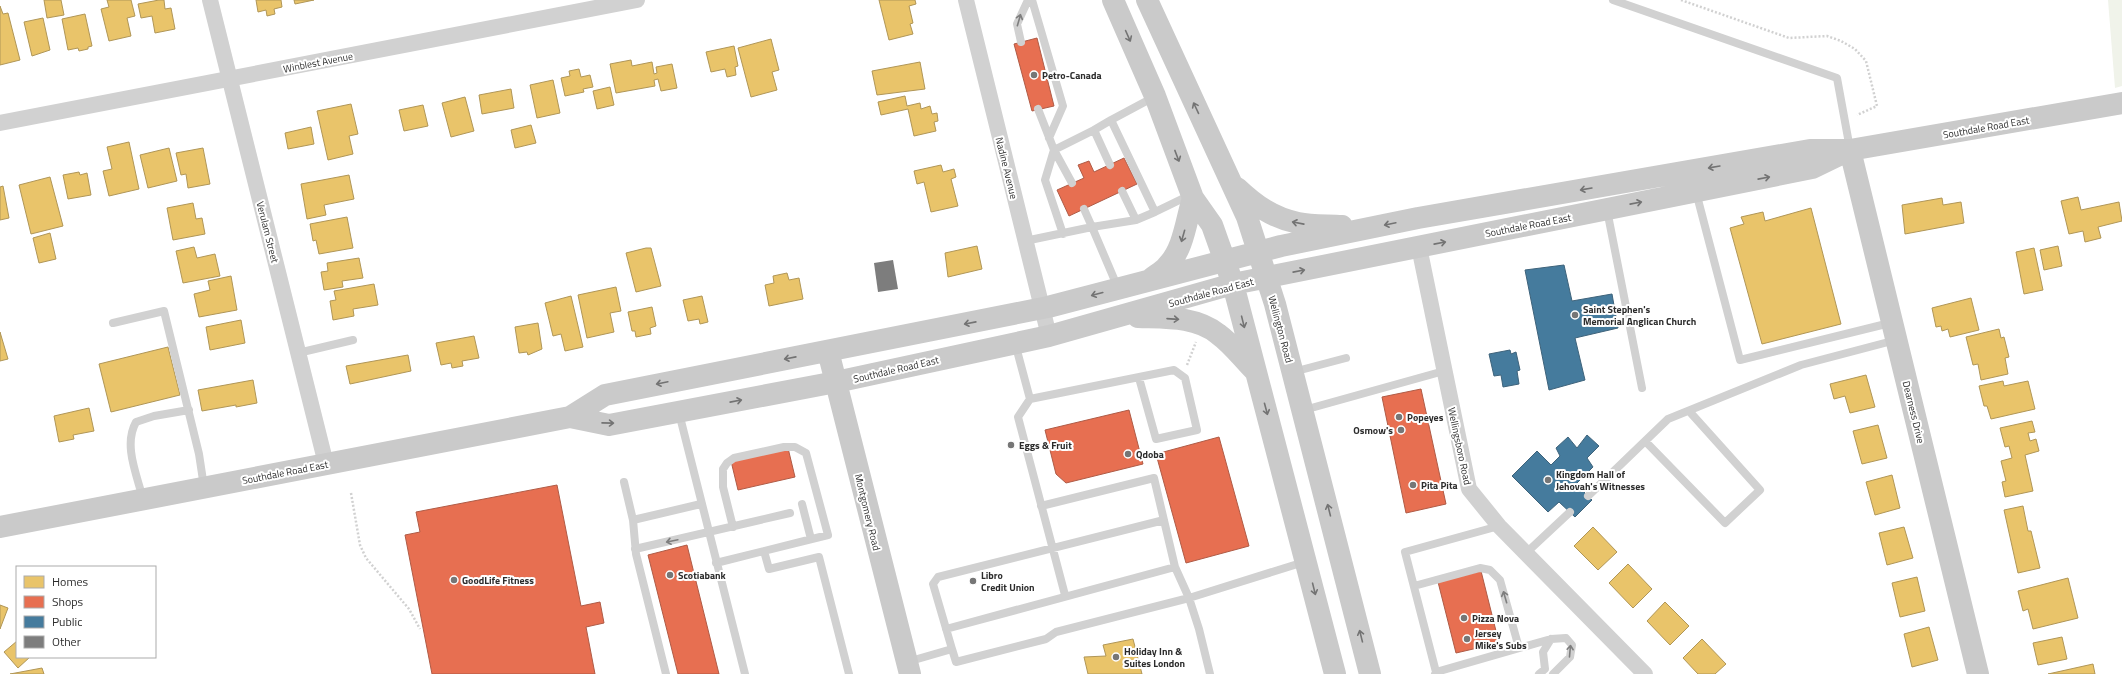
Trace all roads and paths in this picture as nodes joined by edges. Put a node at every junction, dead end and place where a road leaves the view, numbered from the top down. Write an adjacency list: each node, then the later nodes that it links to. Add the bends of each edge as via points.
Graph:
1 (210, 0): 10 (street, Verulam Street)
2 (637, 0): 10 (street, Winblest Avenue)
3 (966, 0): 33 (street, Nadine Avenue)
4 (1028, 0): 9 (lane, one-way to 4, via 1017,24)
5 (1032, 0): 17 (lane, via 1063,106)
6 (1113, 0): 11 (main road, one-way to 11)
7 (1147, 0): 21 (main road, Wellington Road, one-way to 7)
8 (1613, 0): 19 (lane, via 1837,78)
9 (1021, 42)
10 (230, 79): 15 (street, Winblest Avenue); 50 (street, Verulam Street)
11 (1155, 96): 14 (lane); 25 (main road, one-way to 25)
12 (2122, 103): 19 (main road, Southdale Road East)
13 (1038, 109): 17 (lane)
14 (1112, 120): 16 (lane); 28 (lane)
15 (0, 123)
16 (1094, 130): 18 (lane); 20 (lane)
17 (1049, 138): 18 (lane)
18 (1054, 150): 22 (lane); 32 (lane, via 1045,180)
19 (1850, 150): 24 (main road, Southdale Road East, one-way to 19, via 1812,168); 31 (main road, Southdale Road East, one-way to 31, via 1810,150); 44 (main road, Dearness Drive)
20 (1110, 165)
21 (1230, 182): 31 (main road, one-way to 21, via 1299,224 1282,219 1260,208); 35 (main road, Wellington Road, via 1247,217)
22 (1072, 184)
23 (1122, 191): 29 (lane)
24 (1696, 191): 27 (main road, Southdale Road East, one-way to 24); 44 (lane, via 1740,360)
25 (1193, 196): 28 (lane); 36 (main road, via 1212,225); 38 (main road, one-way to 38, via 1183,237 1173,258 1167,266)
26 (1084, 209): 30 (lane)
27 (1607, 209): 34 (main road, Southdale Road East, one-way to 27); 58 (lane)
28 (1155, 212): 29 (lane)
29 (1136, 220): 30 (lane)
30 (1092, 227): 32 (lane); 40 (lane)
31 (1364, 229): 35 (main road, Southdale Road East)
32 (1063, 234): 33 (lane)
33 (1025, 241): 41 (street, Nadine Avenue)
34 (1419, 247): 37 (main road, Southdale Road East, one-way to 34); 53 (street, Wellingsboro Road)
35 (1258, 252): 36 (main road, Southdale Road East); 37 (main road, Wellington Road)
36 (1224, 261): 38 (main road, Southdale Road East); 39 (main road)
37 (1266, 278): 39 (main road, Southdale Road East); 55 (main road, Wellington Road)
38 (1148, 280): 40 (main road, Southdale Road East)
39 (1233, 284): 42 (main road, Southdale Road East); 54 (main road, one-way to 54)
40 (1119, 288): 41 (main road, Southdale Road East, one-way to 41)
41 (1042, 308): 45 (street, Nadine Avenue); 49 (main road, Southdale Road East, one-way to 49)
42 (1120, 316): 45 (main road, Southdale Road East); 54 (main road, one-way to 54, via 1192,321 1206,326 1218,333)
43 (113, 324): 60 (lane, via 164,311)
44 (1894, 331): 62 (lane, via 1801,365); 110 (main road, Dearness Drive)
45 (1049, 336): 48 (main road, Southdale Road East)
46 (1199, 336): 52 (path)
47 (353, 340): 50 (lane)
48 (1014, 342): 57 (main road, Southdale Road East); 59 (lane)
49 (828, 351): 57 (main road, Montgomery Road); 64 (main road, Southdale Road East, one-way to 64, via 605,395)
50 (298, 353): 66 (street, Verulam Street)
51 (1346, 358): 55 (lane)
52 (1187, 366)
53 (1444, 370): 61 (lane); 79 (street, Wellingsboro Road, via 1468,489)
54 (1256, 372): 88 (main road, one-way to 88)
55 (1293, 372): 61 (main road, Wellington Road)
56 (1139, 378): 56 (lane, via 1174,370 1185,378 1197,430 1156,439); 59 (lane)
57 (836, 382): 63 (main road, Southdale Road East, one-way to 57); 99 (main road, Montgomery Road)
58 (1642, 388)
59 (1030, 399): 74 (lane, via 1018,417)
60 (189, 410): 68 (lane); 71 (lane, via 136,422 130,432 131,450)
61 (1303, 410): 106 (main road, Wellington Road, one-way to 61)
62 (1689, 411): 65 (lane, via 1668,419); 65 (lane, via 1760,490 1725,523)
63 (679, 412): 64 (main road, Southdale Road East, one-way to 63, via 609,424); 72 (lane)
64 (570, 417): 66 (main road, Southdale Road East)
65 (1645, 441): 70 (lane)
66 (326, 464): 68 (main road, Southdale Road East)
67 (624, 482): 77 (lane)
68 (204, 488): 71 (main road, Southdale Road East)
69 (351, 493): 94 (path, via 360,545 366,558 408,609)
70 (1588, 496)
71 (143, 500): 80 (main road, Southdale Road East)
72 (701, 504): 77 (lane); 82 (lane)
73 (802, 504): 83 (lane)
74 (1041, 506): 78 (lane, via 1154,478); 85 (lane)
75 (1570, 512): 87 (lane)
76 (790, 513): 81 (lane)
77 (632, 520): 84 (lane)
78 (1164, 520): 85 (lane); 90 (lane)
79 (1499, 526): 87 (street, Wellingsboro Road); 91 (lane, via 1405,552)
80 (0, 527)
81 (733, 527): 82 (lane); 83 (lane, via 723,487 723,469 727,463 734,458 794,447 806,453 828,535)
82 (709, 533): 84 (lane, one-way to 84); 89 (lane)
83 (811, 539): 86 (lane)
84 (635, 549): 101 (lane)
85 (1052, 549): 92 (lane); 95 (lane, via 938,577 933,584)
86 (764, 551): 89 (lane); 103 (lane, via 769,569 819,557)
87 (1526, 553): 109 (street, Wellingsboro Road)
88 (1307, 561): 93 (lane); 105 (main road, one-way to 105)
89 (716, 563): 102 (lane)
90 (1176, 567): 92 (lane); 93 (lane)
91 (1414, 586): 97 (lane, one-way to 91, via 1500,580 1490,570 1480,568); 100 (lane)
92 (1065, 595): 95 (lane)
93 (1189, 598): 98 (lane, via 1056,632 1046,639 956,662); 104 (lane)
94 (420, 629)
95 (946, 629): 98 (lane)
96 (1551, 640): 97 (lane); 107 (lane, via 1543,652 1546,669); 108 (lane, one-way to 96, via 1570,658 1572,645 1566,638)
97 (1519, 648): 100 (lane)
98 (952, 649): 99 (lane)
99 (908, 668)
100 (1435, 673)
101 (666, 674)
102 (745, 674)
103 (849, 674)
104 (1210, 674)
105 (1335, 674)
106 (1370, 674)
107 (1539, 674)
108 (1553, 674)
109 (1645, 674)
110 (1978, 674)

